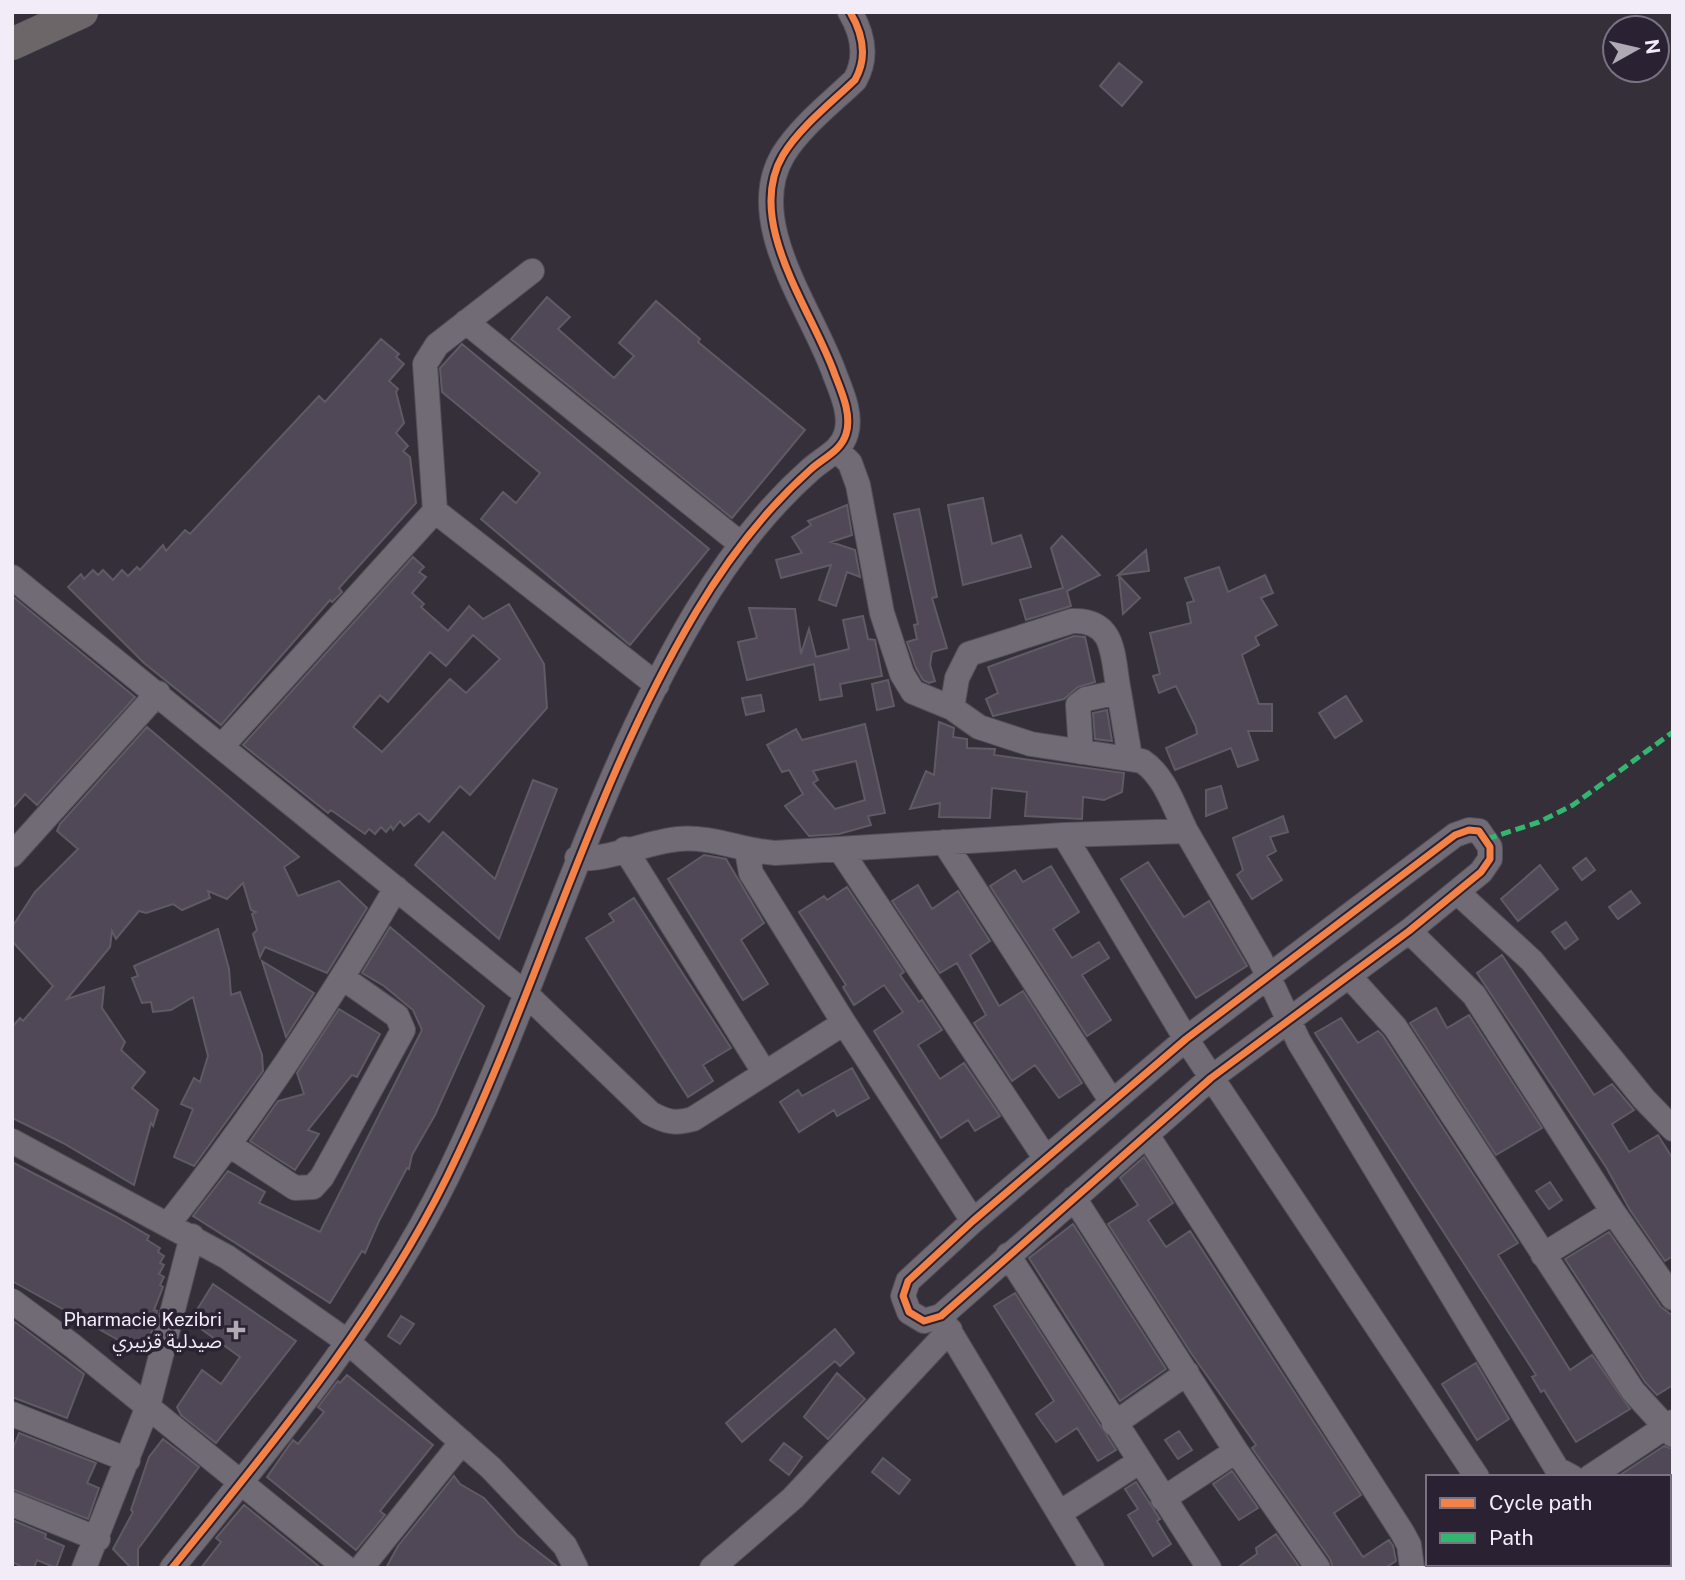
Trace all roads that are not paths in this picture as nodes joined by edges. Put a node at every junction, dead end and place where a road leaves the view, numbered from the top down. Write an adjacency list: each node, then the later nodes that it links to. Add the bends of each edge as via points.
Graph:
1 (82, 12): 3 (main road)
2 (852, 13): 6 (street, via 862,39 861,69 791,143 773,176 771,194 773,232 780,253 831,362 847,411 845,438)
3 (12, 44)
4 (532, 271): 5 (street)
5 (466, 322): 7 (street, via 437,345 425,364); 8 (street)
6 (837, 450): 8 (street, via 799,480); 13 (street, via 850,463 858,485 882,613 902,674 913,692)
7 (435, 510): 10 (street); 14 (street)
8 (742, 545): 10 (street, via 697,611)
9 (12, 577): 12 (street)
10 (657, 685): 24 (street)
11 (1119, 692): 13 (street, via 1104,630 1087,620 1072,621 969,654 957,677); 15 (street, via 1078,705); 16 (street)
12 (158, 693): 14 (street); 23 (street)
13 (952, 708): 15 (street, via 979,727 1031,744)
14 (222, 746): 25 (street)
15 (1081, 752): 16 (street)
16 (1130, 757): 17 (street, via 1152,767)
17 (1186, 831): 18 (street); 30 (street)
18 (1064, 835): 19 (street); 34 (street)
19 (944, 842): 21 (street); 37 (street)
20 (625, 849): 22 (street, via 707,839); 24 (street, via 601,858); 35 (street)
21 (841, 851): 22 (street); 42 (street)
22 (747, 852): 33 (street, via 751,873)
23 (12, 855)
24 (577, 858): 31 (street)
25 (396, 888): 29 (street); 31 (street)
26 (1457, 892): 27 (street); 30 (street, via 1482,872 1490,859 1487,839 1479,831 1455,835); 38 (street, via 1532,961 1644,1100)
27 (1409, 931): 28 (street); 44 (street, via 1474,995)
28 (1349, 976): 32 (street); 49 (street, via 1395,1027)
29 (343, 978): 41 (street); 41 (street, via 397,1016 403,1030 322,1177 313,1187 295,1188)
30 (1269, 979): 32 (street); 34 (street)
31 (527, 995): 35 (street, via 663,1121 693,1119); 53 (street, via 447,1177 378,1299)
32 (1289, 1021): 36 (street); 64 (street, via 1557,1469)
33 (844, 1023): 35 (street); 45 (street)
34 (1186, 1039): 36 (street); 37 (street)
35 (764, 1072)
36 (1211, 1078): 39 (street); 63 (street)
37 (1112, 1102): 42 (street)
38 (1673, 1129)
39 (1147, 1135): 43 (street); 79 (street, via 1402,1532)
40 (12, 1141): 46 (street)
41 (231, 1146): 46 (street)
42 (1046, 1159): 45 (street)
43 (1074, 1198): 48 (street); 54 (street)
44 (1613, 1212): 49 (street); 50 (street)
45 (973, 1221): 52 (street, via 904,1287 905,1304 915,1317)
46 (169, 1223): 47 (street)
47 (192, 1237): 53 (street); 55 (street)
48 (1008, 1255): 52 (street); 57 (street)
49 (1543, 1255): 58 (street, via 1633,1391)
50 (1673, 1298)
51 (12, 1301): 55 (street)
52 (945, 1323): 69 (street); 75 (street, via 793,1498)
53 (348, 1342): 59 (street); 66 (street)
54 (1187, 1373): 57 (street); 60 (street)
55 (148, 1406): 61 (street); 66 (street)
56 (12, 1414): 61 (street)
57 (1114, 1424): 62 (street)
58 (1671, 1428): 65 (street)
59 (462, 1442): 73 (street); 74 (street, via 565,1546)
60 (1236, 1451): 67 (street); 78 (street)
61 (128, 1460): 70 (street)
62 (1139, 1462): 67 (street); 69 (street)
63 (1476, 1475)
64 (1568, 1475)
65 (1593, 1475)
66 (242, 1481): 71 (street); 72 (street)
67 (1163, 1499): 77 (street)
68 (12, 1504): 70 (street)
69 (1061, 1512): 76 (street)
70 (91, 1559)
71 (172, 1568)
72 (346, 1568)
73 (361, 1568)
74 (576, 1568)
75 (712, 1568)
76 (1092, 1568)
77 (1209, 1568)
78 (1318, 1568)
79 (1412, 1568)

